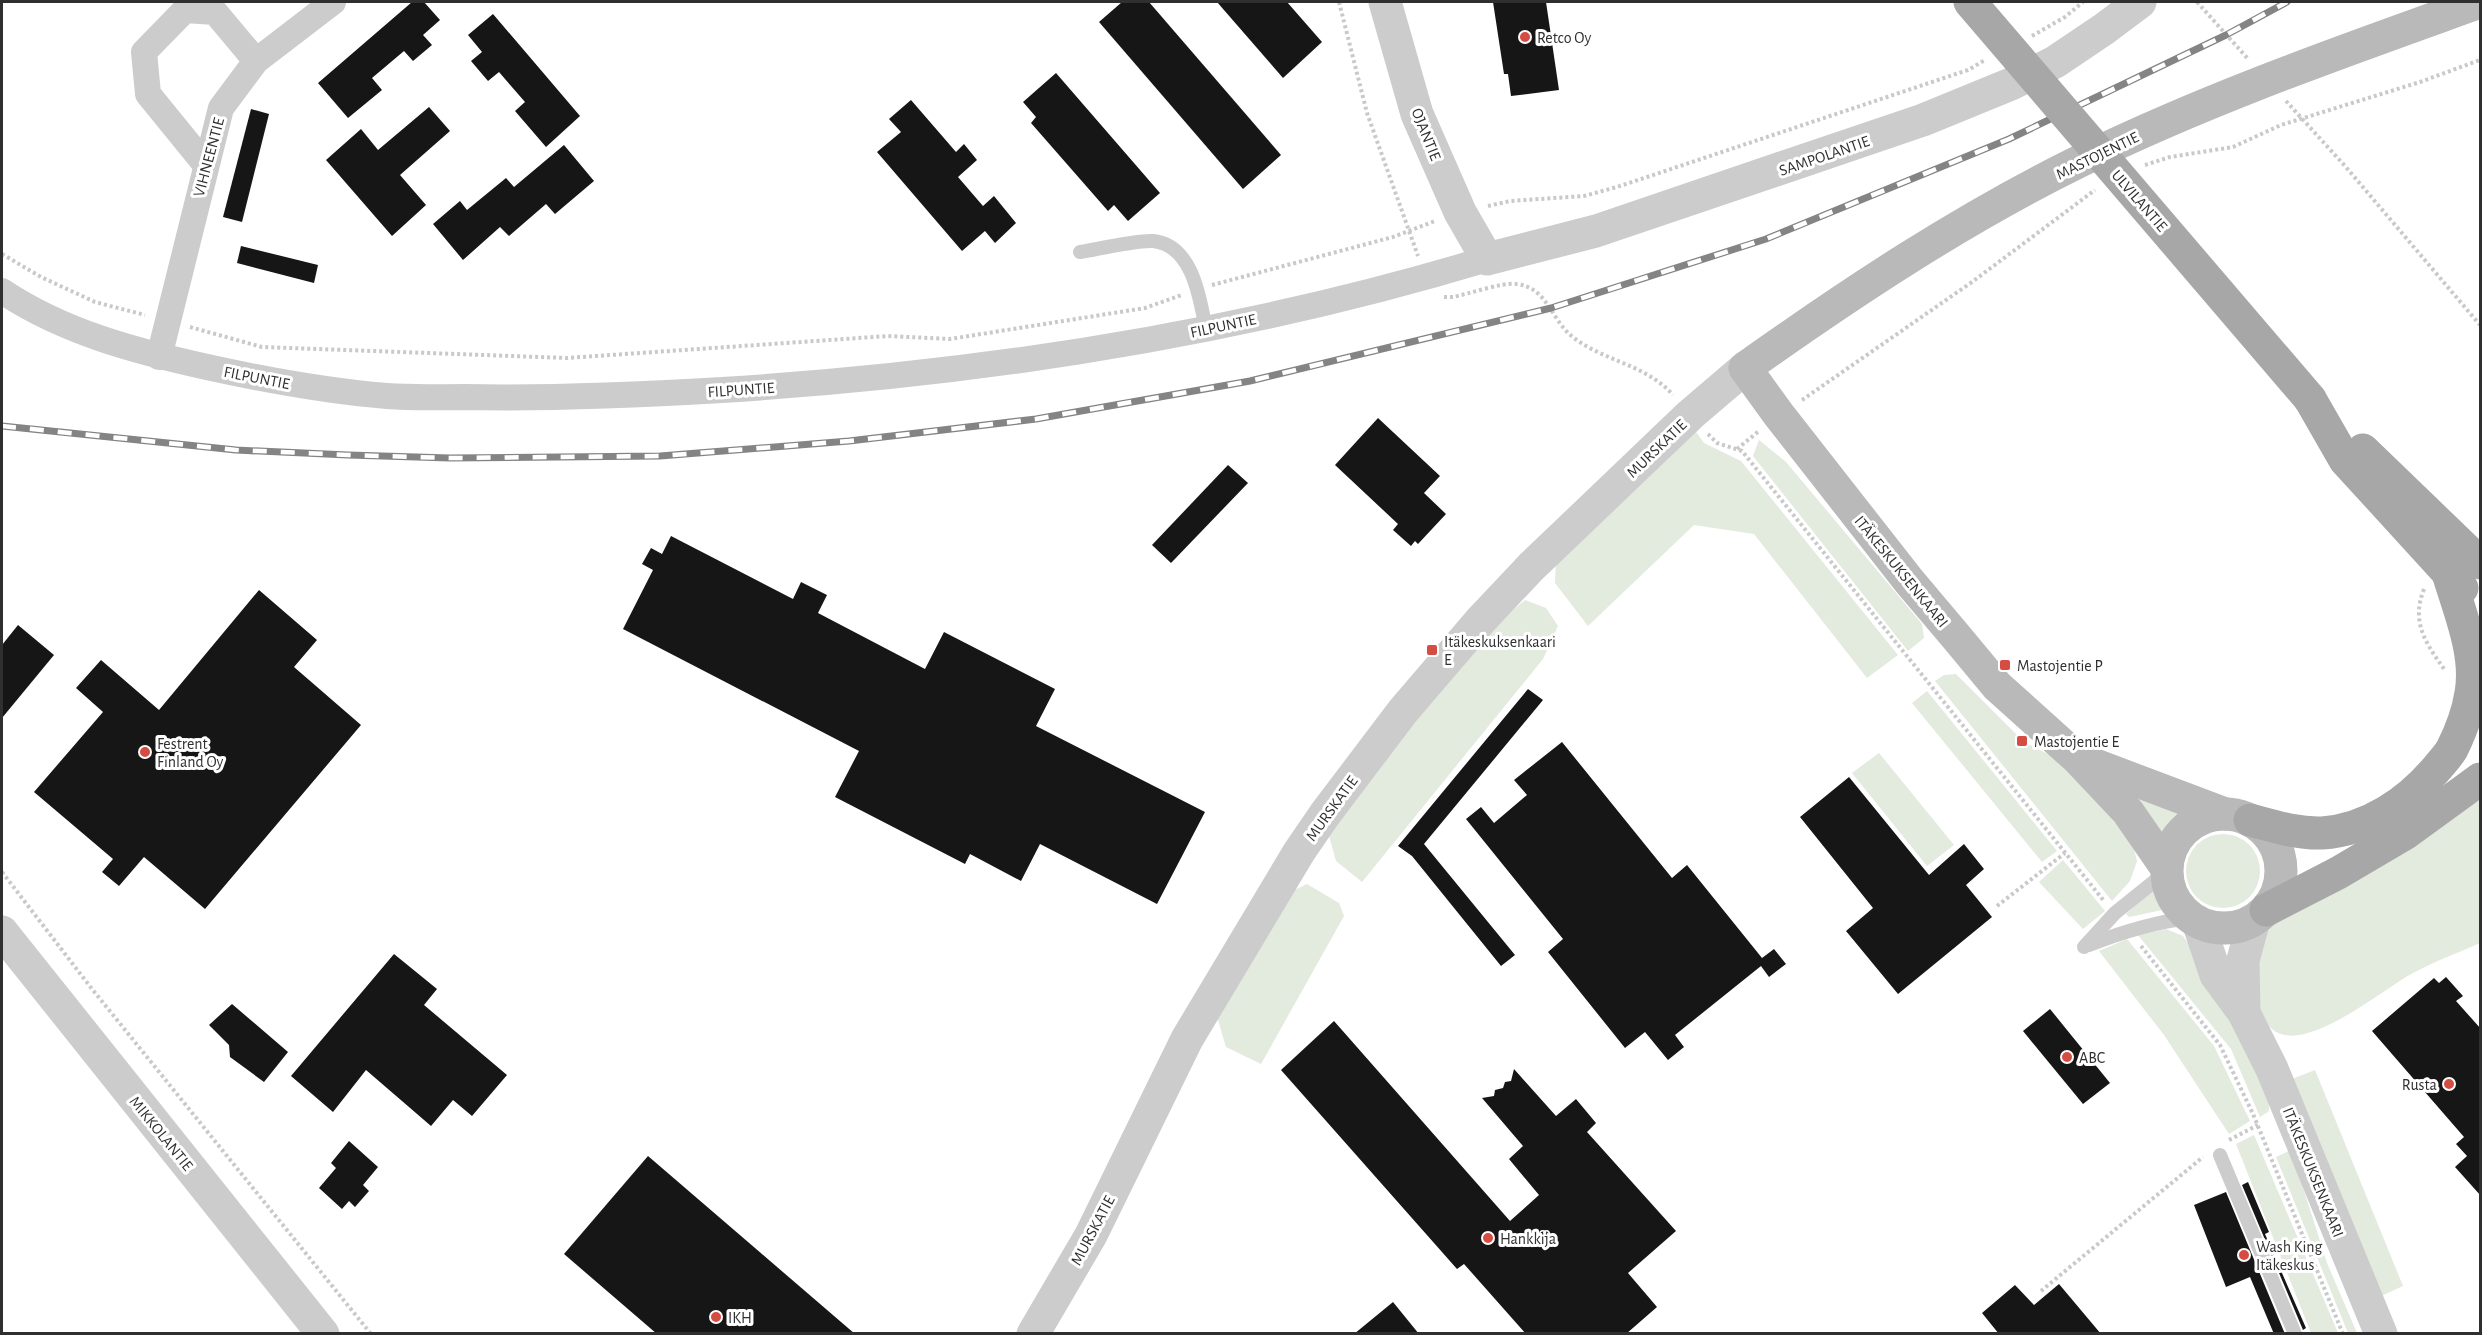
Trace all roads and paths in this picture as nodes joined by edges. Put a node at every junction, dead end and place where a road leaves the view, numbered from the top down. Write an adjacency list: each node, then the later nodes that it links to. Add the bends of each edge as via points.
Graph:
1 (333, 2): 12 (street, VIHNEENTIE)
2 (1339, 2): 19 (path, via 1367,113)
3 (1385, 2): 18 (street, OJANTIE, via 1417,114)
4 (1970, 2): 31 (main road, ULVILANTIE, bridge)
5 (2084, 2): 9 (path)
6 (2140, 2): 22 (street, SAMPOLANTIE, via 2055,62 1923,120 1596,231)
7 (2197, 2): 13 (path)
8 (2480, 2): 13 (main road, MASTOJENTIE)
9 (2025, 39)
10 (1988, 59): 18 (path, via 1968,70 1617,187 1584,196 1510,201)
11 (2481, 60): 14 (path)
12 (256, 61): 15 (street, VIHNEENTIE, via 221,108); 15 (street, via 215,12 185,10 144,52 148,94)
13 (2265, 79): 14 (path); 30 (main road, MASTOJENTIE, via 2080,162 1987,211 1826,311)
14 (2303, 120): 16 (path, via 2281,125 2233,147 2170,157); 27 (path)
15 (205, 164): 26 (street, VIHNEENTIE)
16 (2138, 168)
17 (2098, 188): 33 (path, via 1972,282)
18 (1460, 212): 19 (path); 22 (street, OJANTIE)
19 (1408, 230): 23 (path); 24 (path)
20 (1080, 252): 24 (lane, via 1153,241 1171,247 1183,257)
21 (2, 254): 26 (path, via 95,302)
22 (1486, 259): 23 (street, FILPUNTIE)
23 (1425, 278): 28 (street, FILPUNTIE); 32 (path, via 1431,297 1453,297 1515,283 1537,290 1575,339 1667,388)
24 (1198, 290): 26 (path, via 1144,308 950,339 888,336 567,358 262,346); 28 (lane)
25 (2, 291): 29 (street, FILPUNTIE, via 30,310 82,332)
26 (168, 321): 29 (street, VIHNEENTIE)
27 (2481, 325)
28 (1206, 330): 29 (street, FILPUNTIE, via 905,374 646,395 389,396 270,381)
29 (159, 357)
30 (1745, 368): 32 (street, MURSKATIE); 33 (main road, ITÄKESKUKSENKAARI)
31 (2310, 399): 35 (main road, ULVILANTIE); 36 (main road, ULVILANTIE, via 2345,460)
32 (1690, 416): 34 (path, via 1717,443); 56 (street, MURSKATIE, via 1531,567 1481,620 1403,711 1325,814 1186,1039 1091,1235)
33 (1779, 416): 34 (path); 38 (main road, ITÄKESKUKSENKAARI, via 1997,686)
34 (1736, 449): 41 (path, via 1742,451)
35 (2481, 563)
36 (2448, 573): 37 (main road, ULVILANTIE); 40 (main road, via 2471,654 2471,692 2451,751 2429,778 2398,805 2347,830 2289,830)
37 (2481, 607)
38 (2077, 758): 40 (main road, ITÄKESKUKSENKAARI); 42 (main road, ITÄKESKUKSENKAARI, via 2127,812)
39 (2481, 779): 46 (main road, via 2406,833)
40 (2238, 817): 42 (main road, via 2204,817 2185,828 2172,846); 46 (main road, via 2264,831 2280,861 2281,879 2276,895)
41 (2065, 853): 44 (path); 45 (path)
42 (2166, 869): 45 (lane); 47 (main road, via 2178,906)
43 (2, 872): 55 (path)
44 (1997, 906)
45 (2115, 913): 48 (lane, via 2084,947)
46 (2260, 915): 47 (main road, via 2236,927 2217,928); 50 (street, ITÄKESKUKSENKAARI, via 2243,960)
47 (2194, 920): 48 (lane); 50 (street, ITÄKESKUKSENKAARI, via 2216,975)
48 (2128, 930): 51 (path, via 2220,1045)
49 (2, 932): 54 (street, MIKKOLANTIE)
50 (2244, 1013): 59 (street, ITÄKESKUKSENKAARI, via 2272,1069)
51 (2258, 1125): 52 (path); 58 (path)
52 (2218, 1151): 53 (path); 57 (lane)
53 (2041, 1291)
54 (323, 1334)
55 (371, 1334)
56 (1032, 1334)
57 (2295, 1334)
58 (2343, 1334)
59 (2381, 1334)

